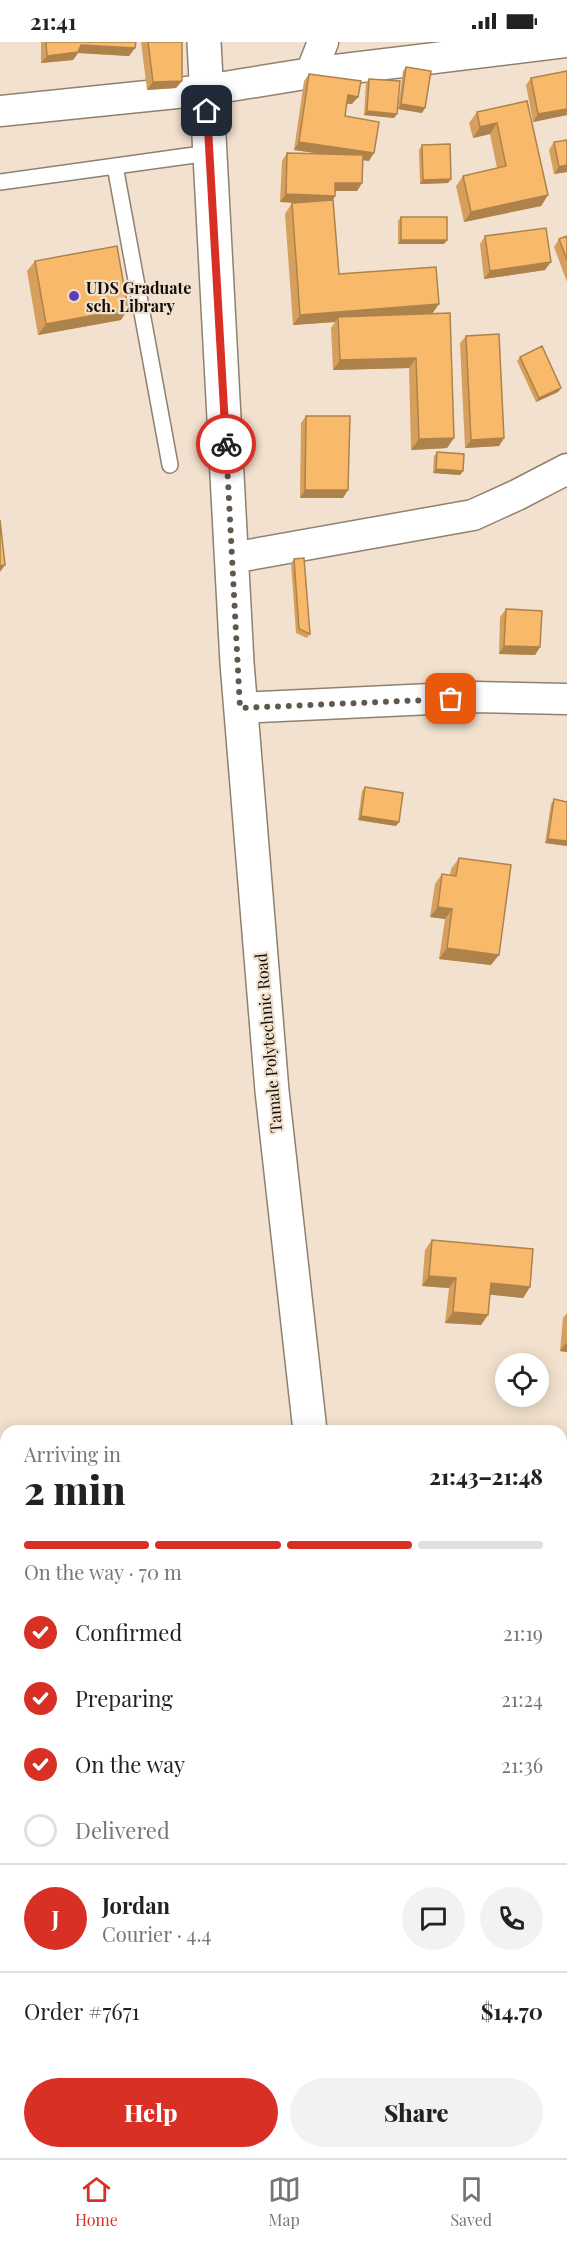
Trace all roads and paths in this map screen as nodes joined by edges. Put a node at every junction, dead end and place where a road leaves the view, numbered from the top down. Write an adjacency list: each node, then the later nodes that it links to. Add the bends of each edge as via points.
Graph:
1 (204, 42): 5 (street, Tamale Polytechnic Road)
2 (323, 42): 4 (street)
3 (566, 42): 4 (street)
4 (311, 73): 5 (street)
5 (206, 90): 6 (street); 7 (street, Tamale Polytechnic Road)
6 (0, 111)
7 (209, 153): 8 (lane); 12 (street, Tamale Polytechnic Road)
8 (115, 166): 9 (lane); 10 (lane)
9 (0, 182)
10 (170, 465)
11 (567, 469): 12 (street, via 473,515)
12 (232, 558): 14 (street, Tamale Polytechnic Road)
13 (567, 699): 14 (street, via 474,698)
14 (240, 708): 15 (street, Tamale Polytechnic Road, via 272,1091)
15 (309, 1425)

